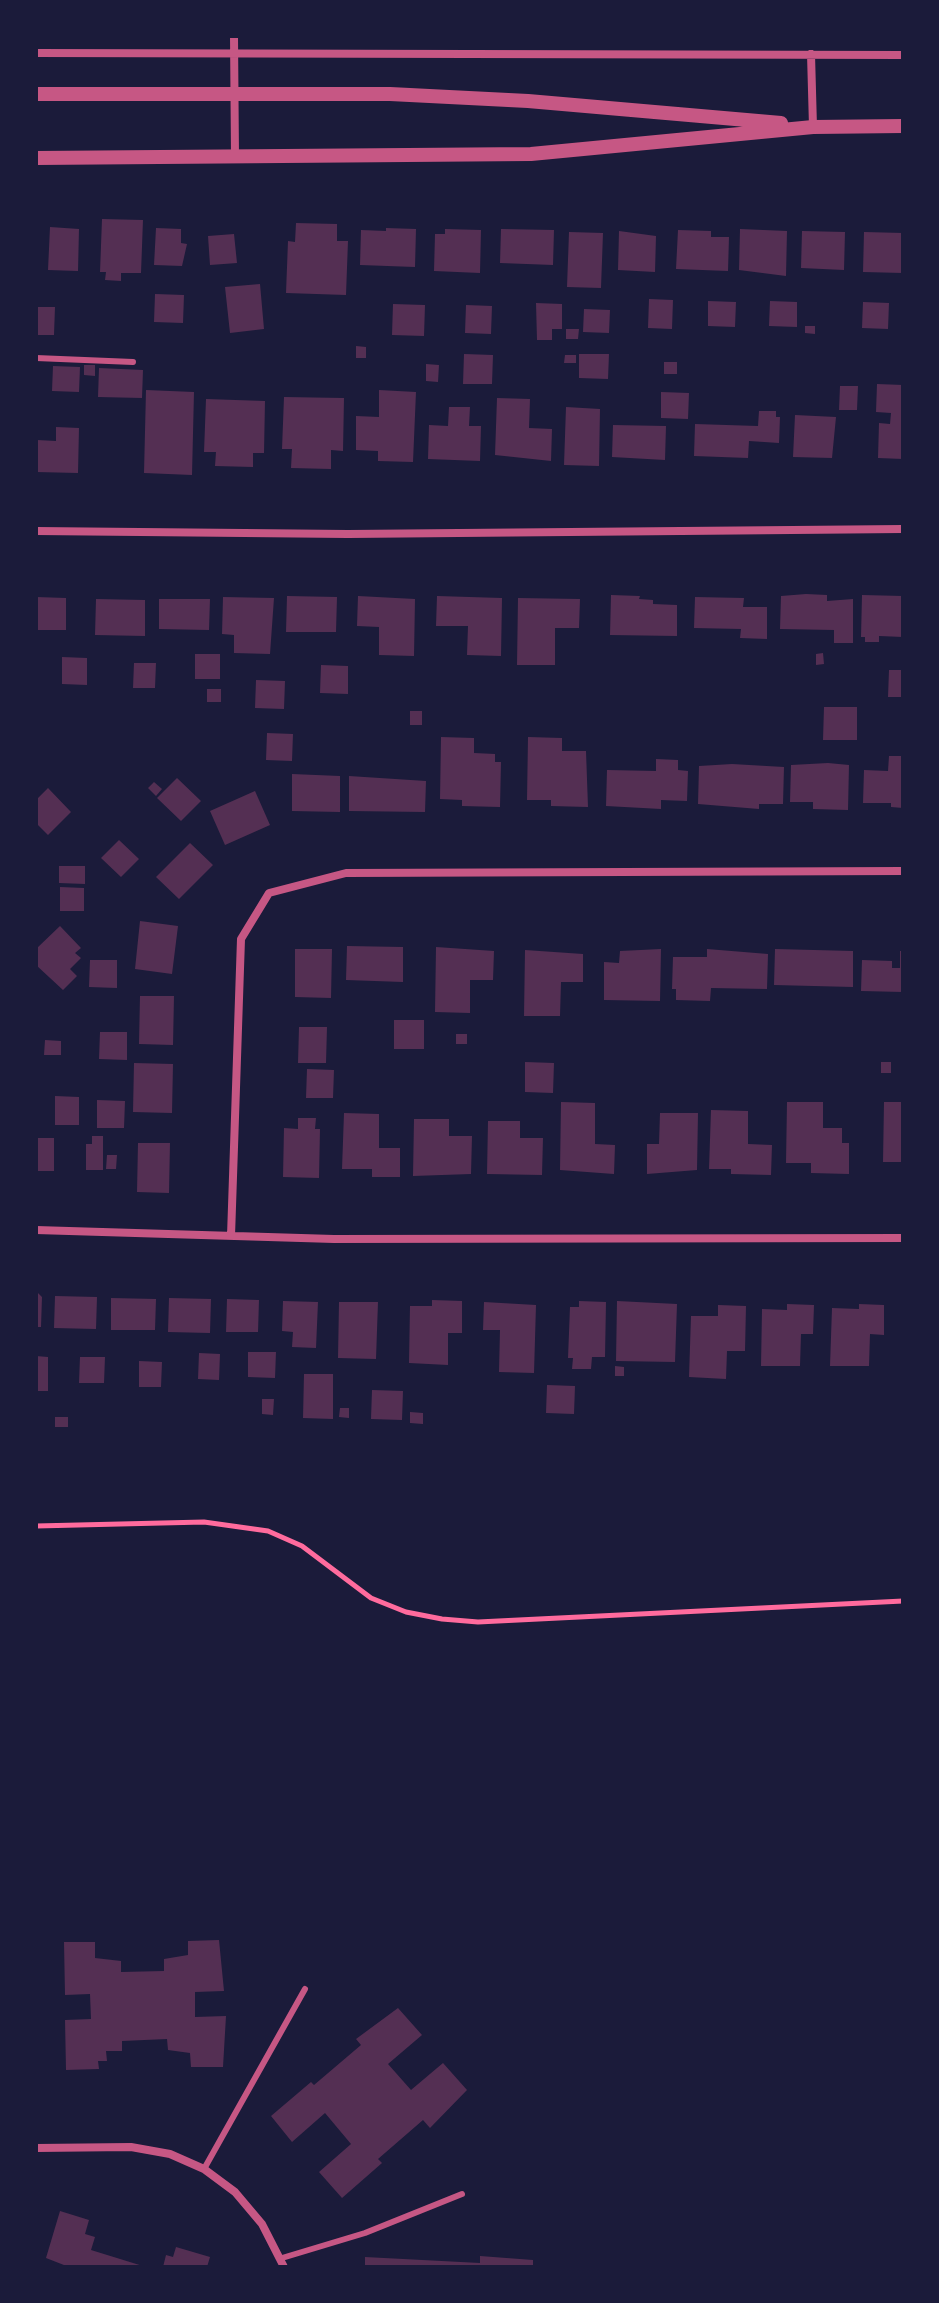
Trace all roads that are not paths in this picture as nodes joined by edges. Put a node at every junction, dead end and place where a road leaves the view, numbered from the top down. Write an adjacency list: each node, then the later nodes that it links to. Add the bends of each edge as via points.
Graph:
1 (234, 36): 2 (street)
2 (234, 52): 3 (street); 4 (street); 7 (street)
3 (36, 53)
4 (811, 54): 5 (street); 9 (street)
5 (903, 55)
6 (36, 94): 7 (street)
7 (235, 94): 9 (street, via 528,101); 10 (street)
8 (903, 126): 9 (street)
9 (813, 127): 10 (street, via 531,154)
10 (235, 157): 11 (street)
11 (36, 158)
12 (36, 358): 13 (lane)
13 (133, 362)
14 (903, 529): 15 (street)
15 (36, 531)
16 (903, 871): 18 (street, via 346,873 269,893 241,939)
17 (36, 1230): 18 (street)
18 (231, 1236): 19 (street)
19 (903, 1238)
20 (305, 1989): 22 (lane)
21 (36, 2148): 22 (street, via 131,2147 170,2154)
22 (204, 2169): 24 (street, via 262,2224)
23 (462, 2194): 24 (lane)
24 (283, 2263)

